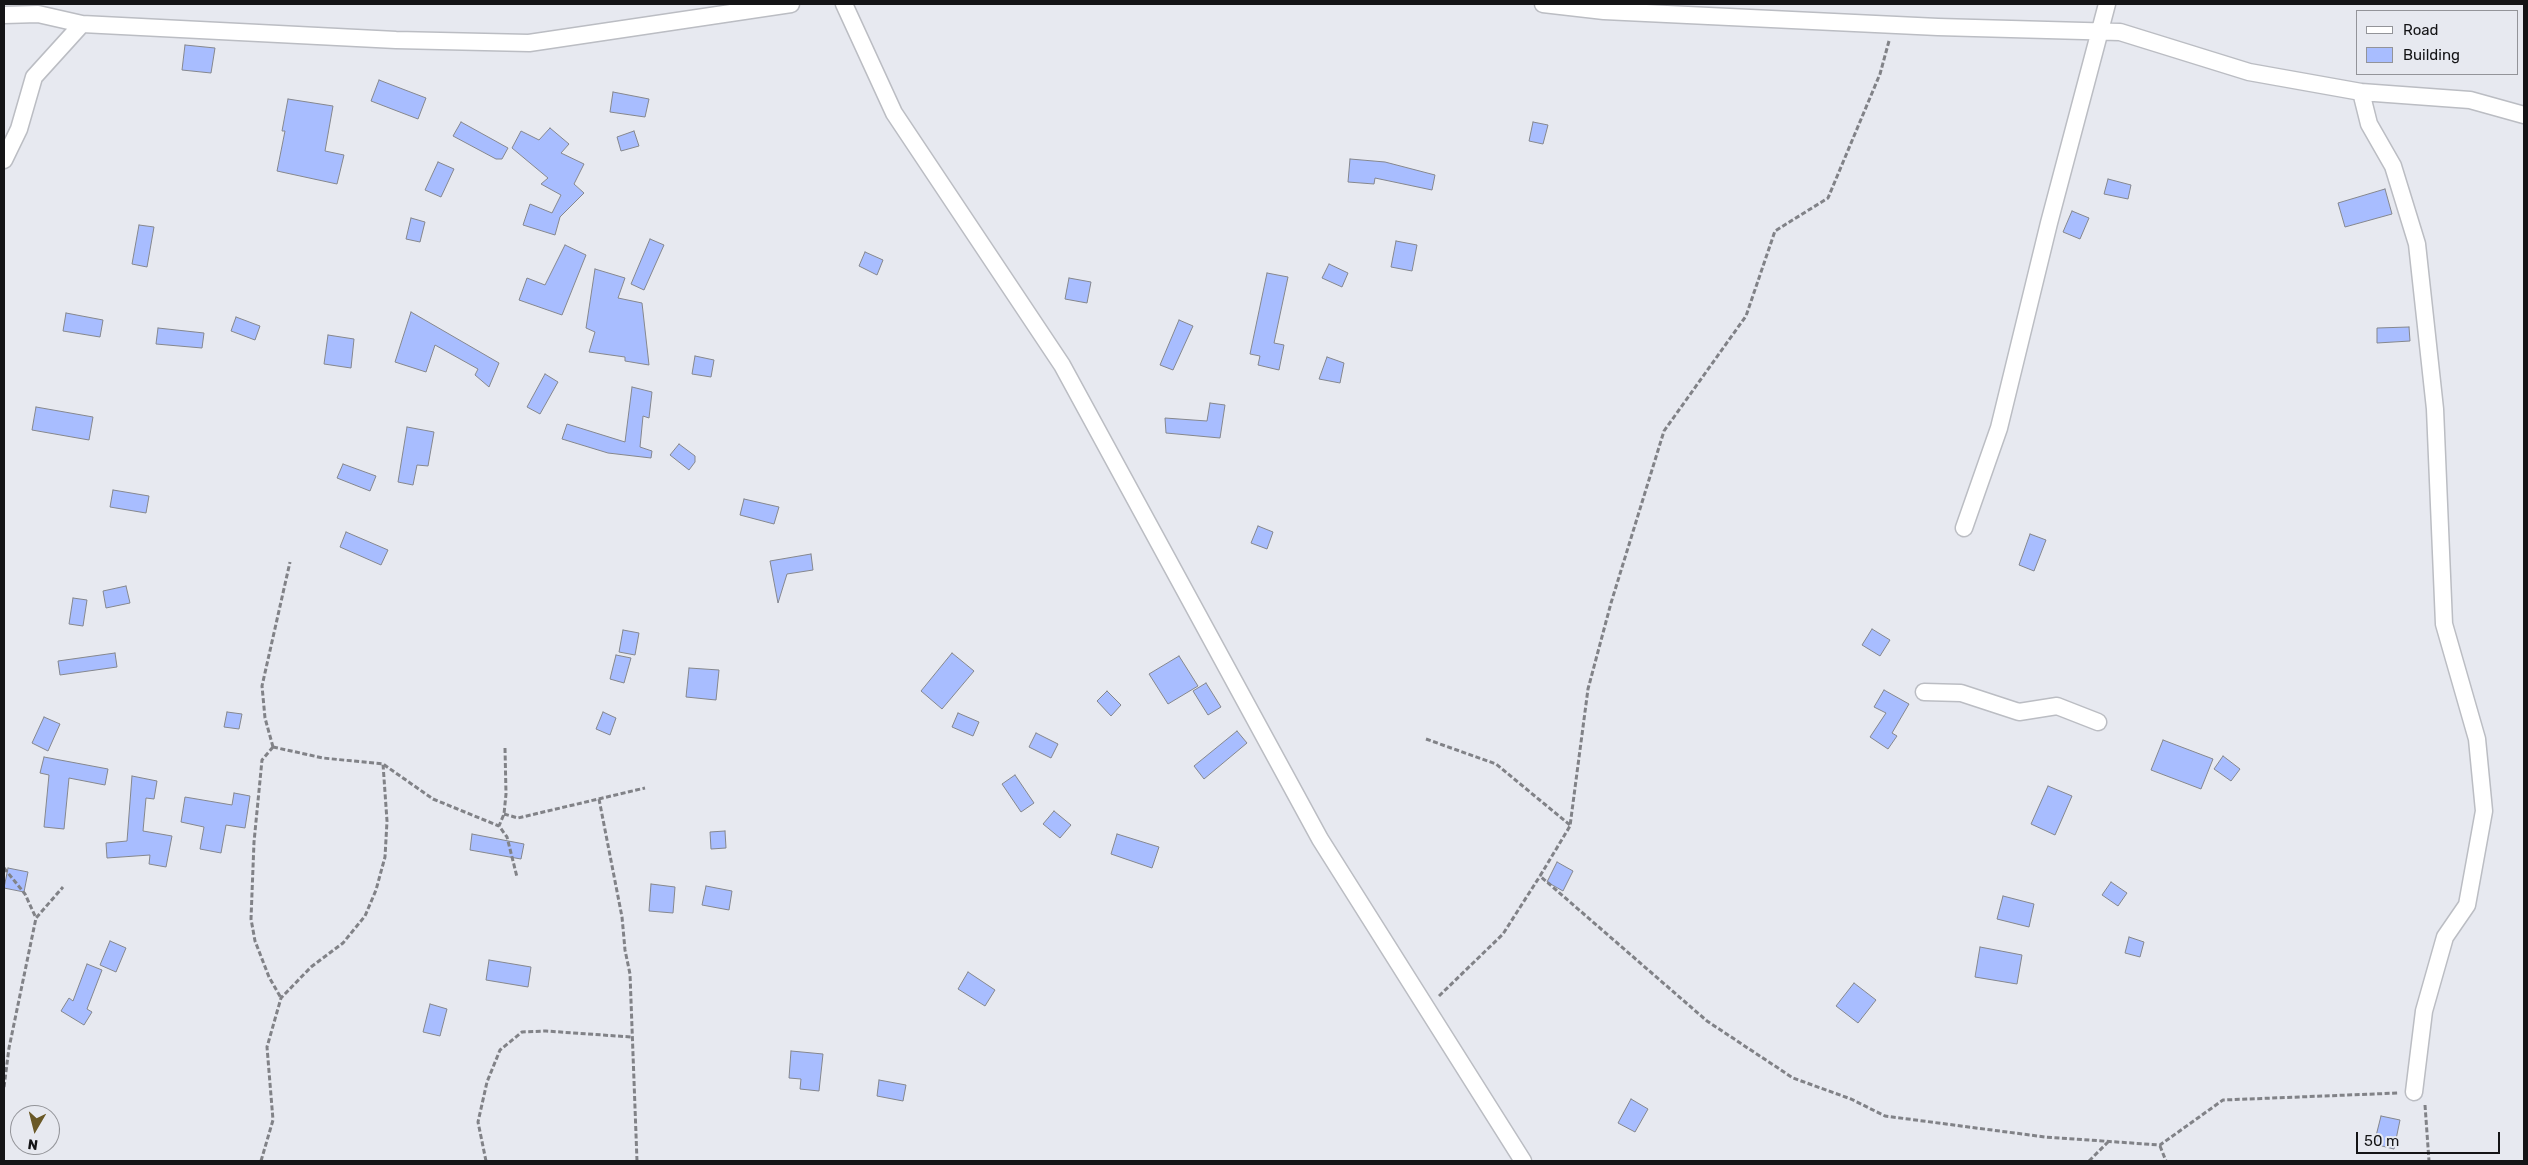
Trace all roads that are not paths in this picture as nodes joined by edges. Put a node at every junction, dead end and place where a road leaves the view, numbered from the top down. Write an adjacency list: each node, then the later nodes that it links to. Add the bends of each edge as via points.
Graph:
1 (791, 4): 6 (street, via 529,43 396,40)
2 (844, 4): 15 (street, via 894,113 1062,365 1320,839)
3 (1543, 4): 7 (street, via 1604,11)
4 (2107, 4): 7 (street)
5 (4, 15): 6 (street, via 38,14)
6 (82, 24): 10 (street, via 34,77 19,128)
7 (2100, 31): 8 (street, via 2120,32 2249,72); 11 (street, via 1999,428)
8 (2361, 92): 9 (street, via 2470,100); 14 (street, via 2369,124 2393,166 2417,244 2435,409 2444,624 2478,739 2484,811 2467,905 2445,937 2424,1011)
9 (2524, 115)
10 (4, 160)
11 (1964, 528)
12 (1924, 692): 13 (street, via 1961,693 2020,712 2057,706)
13 (2098, 722)
14 (2414, 1092)
15 (1523, 1161)

